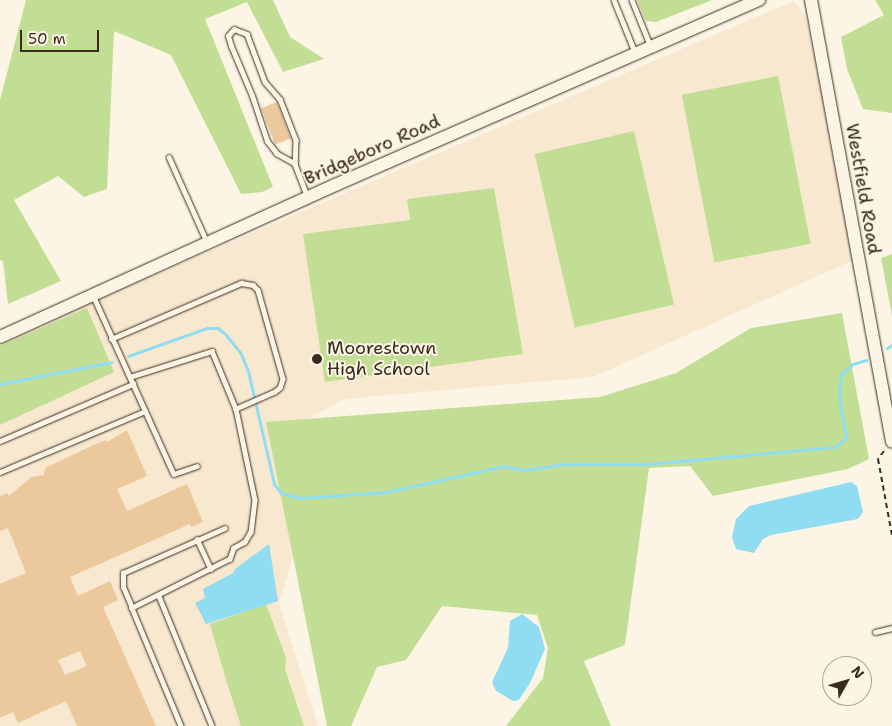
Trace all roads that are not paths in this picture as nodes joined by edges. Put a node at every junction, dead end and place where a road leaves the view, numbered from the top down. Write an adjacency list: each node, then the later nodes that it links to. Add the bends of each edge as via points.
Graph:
1 (614, 0): 6 (lane)
2 (632, 0): 5 (lane)
3 (812, 0): 19 (main road, Westfield Road)
4 (752, 2): 5 (main road, Bridgeboro Road)
5 (652, 48): 6 (main road, Bridgeboro Road)
6 (637, 55): 9 (main road, Bridgeboro Road)
7 (169, 157): 10 (lane)
8 (295, 164): 8 (lane, via 296,140 280,99 265,82 247,34 234,29 228,36 267,141 277,154); 9 (lane)
9 (307, 197): 10 (main road, Bridgeboro Road)
10 (207, 243): 11 (main road, Bridgeboro Road)
11 (93, 295): 12 (main road, Bridgeboro Road); 13 (lane)
12 (0, 337)
13 (111, 339): 14 (lane); 16 (lane, via 241,283 252,285 258,290 283,379 275,392)
14 (130, 378): 15 (lane); 16 (lane, via 212,351)
15 (133, 384): 17 (lane); 18 (lane)
16 (236, 408): 24 (lane, via 255,500 254,518 245,542 234,548 230,559)
17 (145, 411): 20 (lane, via 174,474); 21 (lane)
18 (0, 441)
19 (892, 442)
20 (197, 466)
21 (0, 472)
22 (225, 528): 23 (lane)
23 (197, 539): 24 (lane); 26 (lane, via 123,572 123,588)
24 (211, 569): 25 (lane)
25 (159, 596): 26 (lane); 30 (lane)
26 (132, 608): 29 (lane)
27 (892, 628): 28 (lane)
28 (875, 632)
29 (181, 726)
30 (212, 726)

